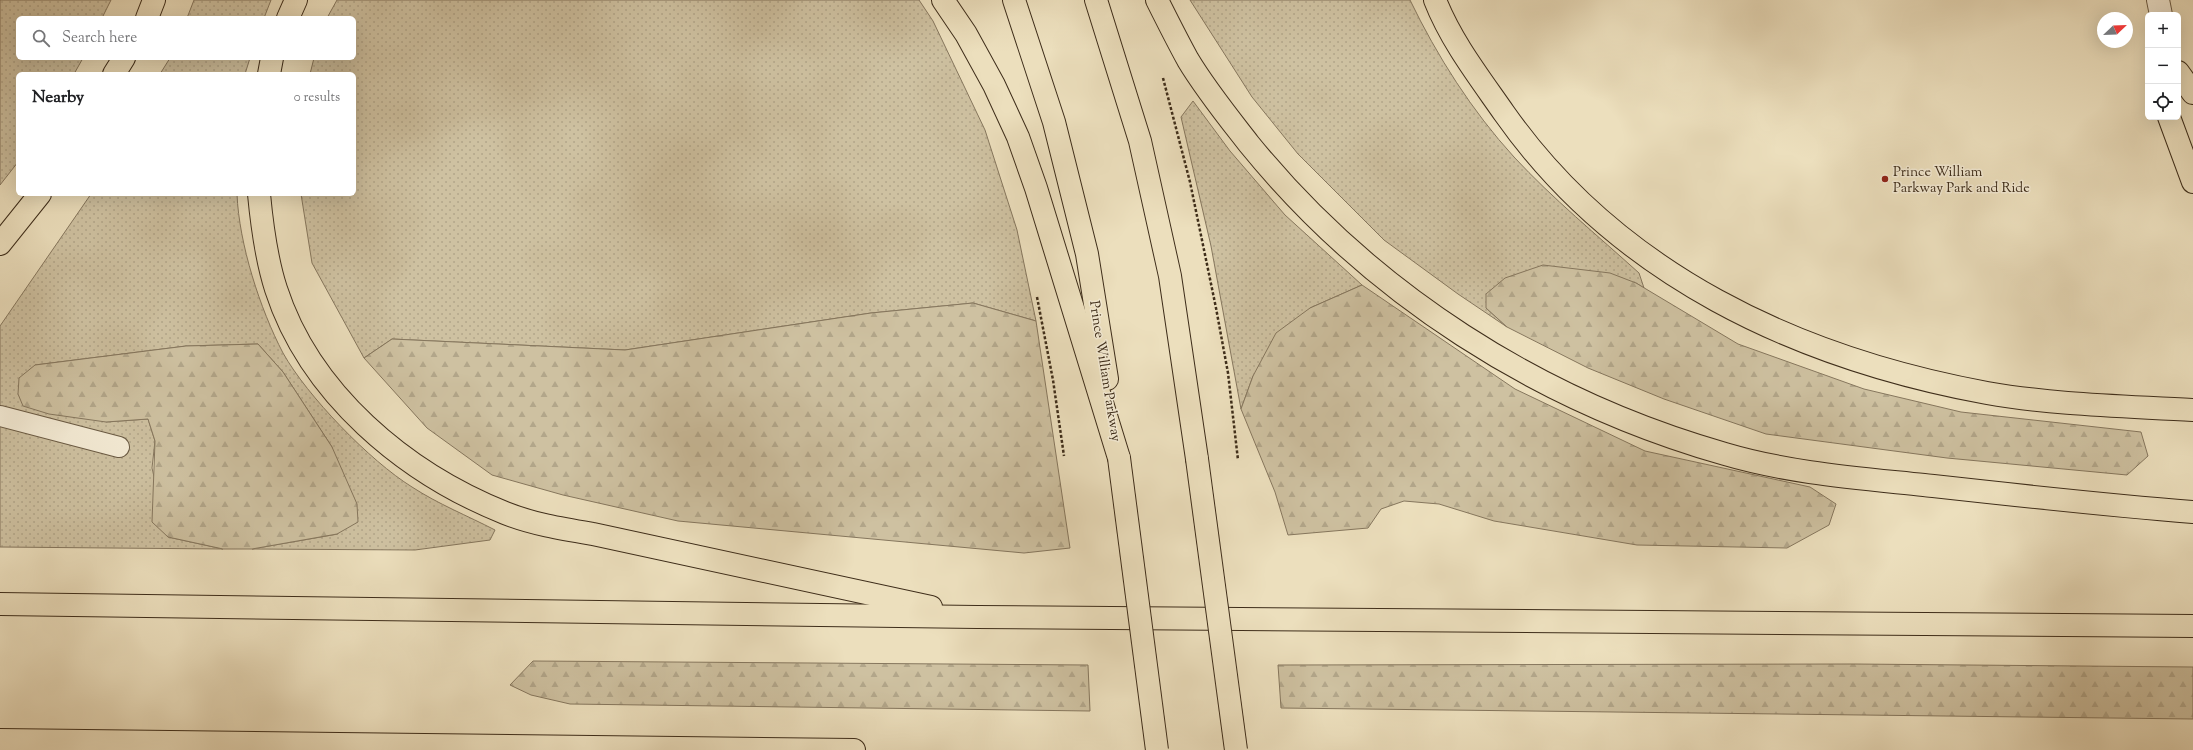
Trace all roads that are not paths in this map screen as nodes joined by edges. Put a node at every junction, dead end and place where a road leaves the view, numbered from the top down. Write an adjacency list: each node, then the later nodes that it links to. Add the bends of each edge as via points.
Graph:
1 (154, 0): 10 (highway)
2 (296, 0): 11 (highway)
3 (943, 0): 26 (highway, via 973,47 1018,137)
4 (1014, 0): 26 (highway, Prince William Parkway, via 1054,122 1087,254)
5 (1096, 0): 34 (highway, bridge, via 1140,141 1170,276)
6 (1157, 0): 27 (highway, via 1189,60 1226,115 1277,179 1347,248 1410,300 1460,334 1550,386 1637,426 1727,455 1820,474)
7 (1434, 0): 23 (highway, via 1468,63 1521,138 1568,191 1621,238 1678,279 1740,314 1824,350 1905,376 1989,393 2074,403)
8 (2158, 0): 9 (street)
9 (2160, 12)
10 (148, 16)
11 (289, 16)
12 (123, 60): 14 (highway)
13 (272, 60): 15 (highway)
14 (115, 72)
15 (269, 72)
16 (2181, 76): 17 (highway)
17 (2193, 93)
18 (2170, 120): 19 (highway)
19 (2193, 182)
20 (38, 196): 22 (highway)
21 (259, 196): 29 (highway, via 262,229 276,290 297,337 325,381 359,419 408,460 455,490 506,513 560,528)
22 (0, 244)
23 (2193, 410)
24 (0, 416): 25 (lane)
25 (119, 447)
26 (1119, 458): 33 (highway, Prince William Parkway, bridge)
27 (2193, 512)
28 (0, 604): 29 (highway)
29 (977, 617): 30 (highway)
30 (2193, 626)
31 (0, 740): 32 (highway)
32 (854, 750)
33 (1157, 750)
34 (1236, 750)

